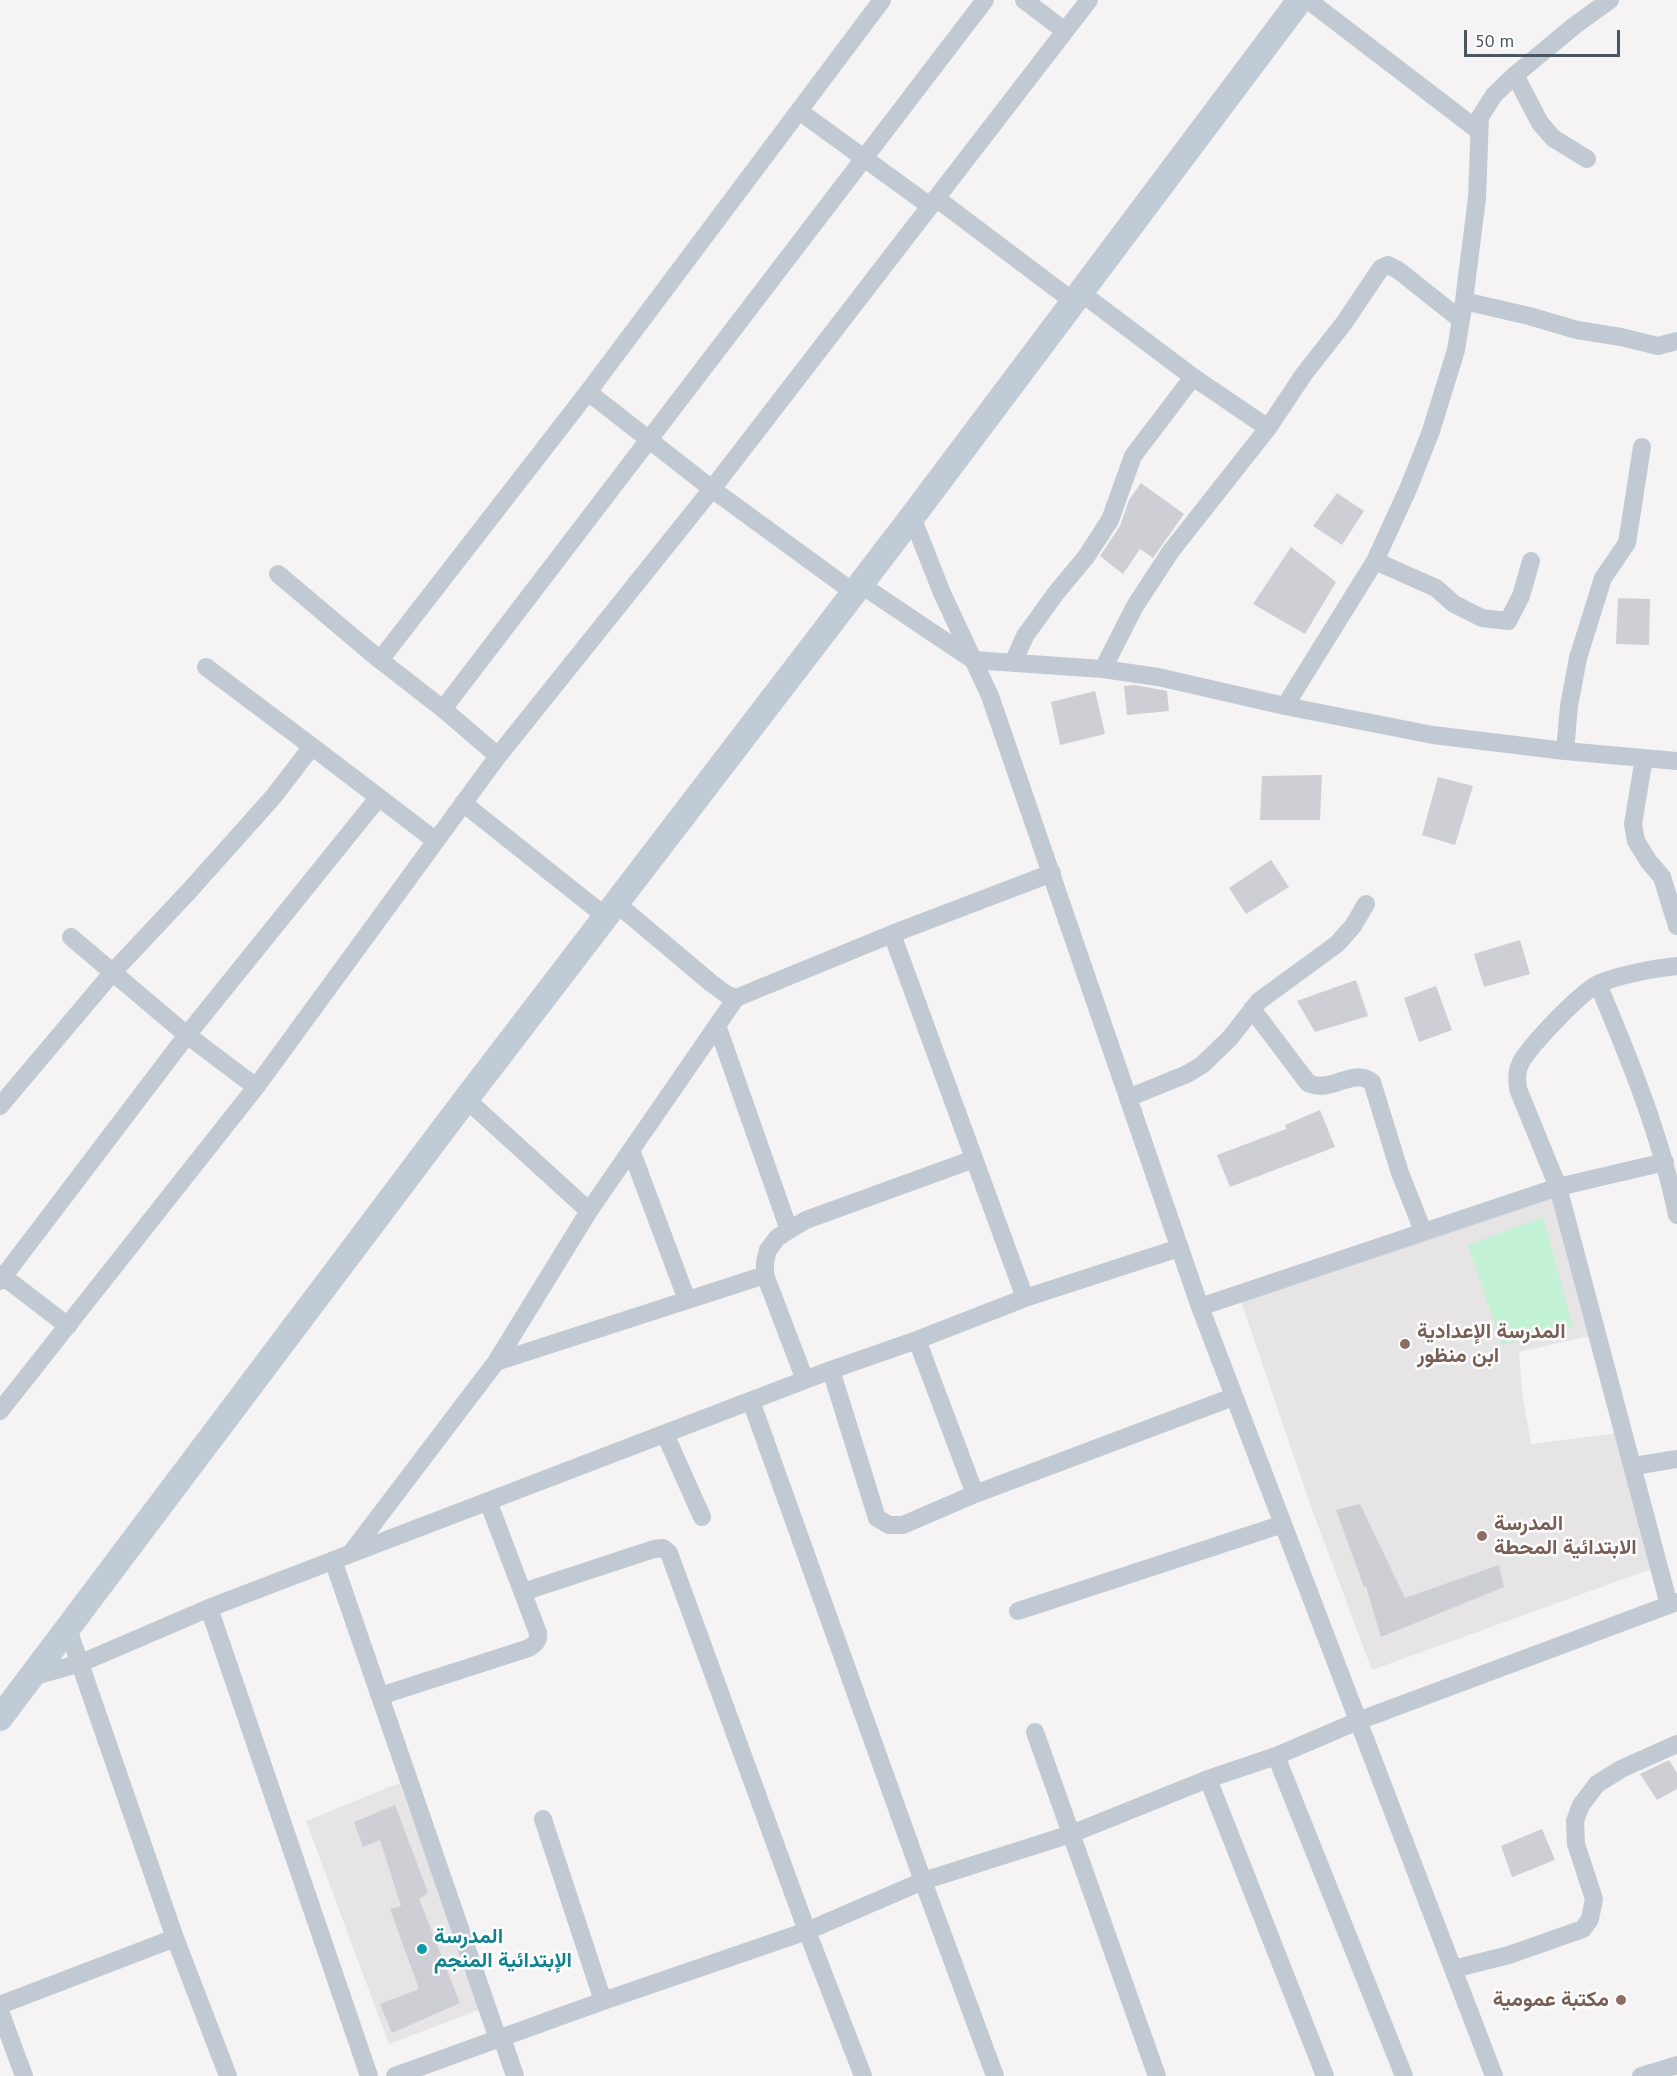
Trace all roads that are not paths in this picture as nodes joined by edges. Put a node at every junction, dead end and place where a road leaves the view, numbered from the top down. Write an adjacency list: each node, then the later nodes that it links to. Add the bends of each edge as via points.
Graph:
1 (882, 0): 10 (street)
2 (985, 0): 12 (street)
3 (1024, 0): 8 (street)
4 (1089, 0): 8 (street)
5 (1300, 0): 15 (main road)
6 (1308, 0): 11 (street)
7 (1610, 0): 9 (street)
8 (1065, 32): 14 (street)
9 (1515, 75): 11 (street, via 1494,95 1480,117); 13 (street, via 1540,123 1553,138)
10 (799, 111): 12 (street); 20 (street)
11 (1479, 131): 16 (street, via 1477,198)
12 (864, 159): 14 (street); 22 (street)
13 (1587, 159)
14 (933, 202): 15 (street); 24 (street)
15 (1077, 297): 19 (street); 25 (main road)
16 (1464, 301): 17 (street); 18 (street, via 1658,346)
17 (1461, 320): 21 (street, via 1398,270 1381,268); 26 (street, via 1456,350 1431,431)
18 (1677, 341)
19 (1193, 377): 21 (street); 32 (street, via 1133,456 1110,520 1025,636)
20 (588, 392): 22 (street); 30 (street)
21 (1268, 428): 34 (street, via 1171,551 1135,606)
22 (649, 440): 24 (street); 36 (street)
23 (1642, 447): 38 (street, via 1627,543 1603,578 1578,658)
24 (712, 489): 29 (street); 39 (street)
25 (912, 518): 29 (main road); 31 (street)
26 (1375, 561): 27 (street, via 1437,588 1454,604 1482,618 1508,621 1521,596); 35 (street)
27 (1531, 561)
28 (278, 574): 30 (street)
29 (856, 588): 31 (street); 47 (main road)
30 (380, 660): 36 (street)
31 (973, 660): 32 (street); 45 (street, via 990,696)
32 (1013, 663): 34 (street)
33 (206, 667): 37 (street)
34 (1103, 669): 35 (street, via 1158,677)
35 (1285, 706): 38 (street, via 1433,735)
36 (443, 709): 39 (street)
37 (314, 748): 42 (street); 52 (street)
38 (1565, 751): 40 (street)
39 (498, 756): 43 (street)
40 (1644, 758): 41 (street); 48 (street, via 1633,825 1636,841 1662,877)
41 (1677, 761)
42 (379, 797): 44 (street); 57 (street)
43 (464, 803): 44 (street); 47 (street)
44 (436, 841): 58 (street)
45 (1052, 873): 49 (street); 59 (street)
46 (1366, 904): 55 (street, via 1337,944 1259,1000)
47 (611, 909): 54 (street); 60 (main road)
48 (1677, 926)
49 (892, 934): 54 (street); 63 (street)
50 (71, 937): 52 (street)
51 (1677, 966): 53 (street)
52 (113, 972): 57 (street); 61 (street)
53 (1598, 984): 64 (street); 65 (street, via 1532,1048 1516,1075 1518,1089)
54 (736, 998): 56 (street)
55 (1252, 1010): 59 (street, via 1202,1065); 69 (street, via 1308,1083 1318,1087 1357,1076 1372,1082)
56 (717, 1025): 62 (street); 68 (street)
57 (188, 1035): 58 (street); 72 (street)
58 (256, 1087): 76 (street)
59 (1128, 1098): 70 (street)
60 (466, 1099): 66 (street); 97 (main road)
61 (0, 1106)
62 (631, 1150): 66 (street); 74 (street)
63 (974, 1159): 68 (street, via 806,1220); 73 (street)
64 (1670, 1170): 65 (street); 67 (street)
65 (1558, 1187): 69 (street); 86 (street)
66 (589, 1211): 78 (street)
67 (1677, 1215)
68 (789, 1230): 71 (street, via 768,1250)
69 (1423, 1231): 75 (street)
70 (1179, 1248): 73 (street); 75 (street)
71 (765, 1275): 74 (street); 80 (street)
72 (1, 1277): 76 (street)
73 (1025, 1298): 77 (street)
74 (687, 1300): 78 (street)
75 (1200, 1307): 81 (street)
76 (68, 1326): 83 (street)
77 (917, 1340): 79 (street); 87 (street)
78 (496, 1362): 91 (street)
79 (831, 1370): 80 (street); 87 (street, via 877,1518 889,1526 903,1525)
80 (805, 1380): 82 (street)
81 (1233, 1397): 87 (street); 90 (street)
82 (751, 1401): 84 (street); 109 (street)
83 (0, 1411)
84 (665, 1434): 88 (street); 89 (street)
85 (1677, 1459): 86 (street)
86 (1634, 1466): 94 (street)
87 (975, 1494)
88 (488, 1501): 91 (street); 93 (street)
89 (702, 1517)
90 (1283, 1524): 96 (street); 102 (street)
91 (351, 1553): 92 (street)
92 (333, 1560): 95 (street); 100 (street)
93 (523, 1592): 100 (street, via 538,1633 535,1644); 110 (street, via 654,1549 663,1548 669,1553)
94 (1673, 1604): 102 (street)
95 (209, 1608): 98 (street); 120 (street)
96 (1018, 1611)
97 (68, 1629): 98 (street); 99 (main road)
98 (81, 1663): 99 (street); 111 (street)
99 (31, 1677): 101 (main road)
100 (380, 1696): 116 (street)
101 (0, 1718)
102 (1358, 1721): 105 (street); 112 (street)
103 (1035, 1732): 108 (street)
104 (1677, 1744): 112 (street, via 1597,1784 1581,1805 1575,1821 1576,1844 1594,1899 1590,1919 1583,1929 1509,1955)
105 (1276, 1756): 106 (street); 127 (street)
106 (1208, 1779): 108 (street); 126 (street)
107 (543, 1819): 113 (street)
108 (1071, 1834): 109 (street); 125 (street)
109 (923, 1881): 110 (street); 124 (street)
110 (807, 1931): 113 (street); 123 (street)
111 (175, 1938): 114 (street); 119 (street)
112 (1453, 1969): 128 (street)
113 (603, 2001): 116 (street)
114 (0, 2005)
115 (0, 2011): 118 (street)
116 (500, 2038): 121 (street); 122 (street)
117 (1677, 2065): 129 (street)
118 (24, 2076)
119 (228, 2076)
120 (369, 2076)
121 (395, 2076)
122 (515, 2076)
123 (863, 2076)
124 (995, 2076)
125 (1157, 2076)
126 (1325, 2076)
127 (1404, 2076)
128 (1494, 2076)
129 (1641, 2076)

